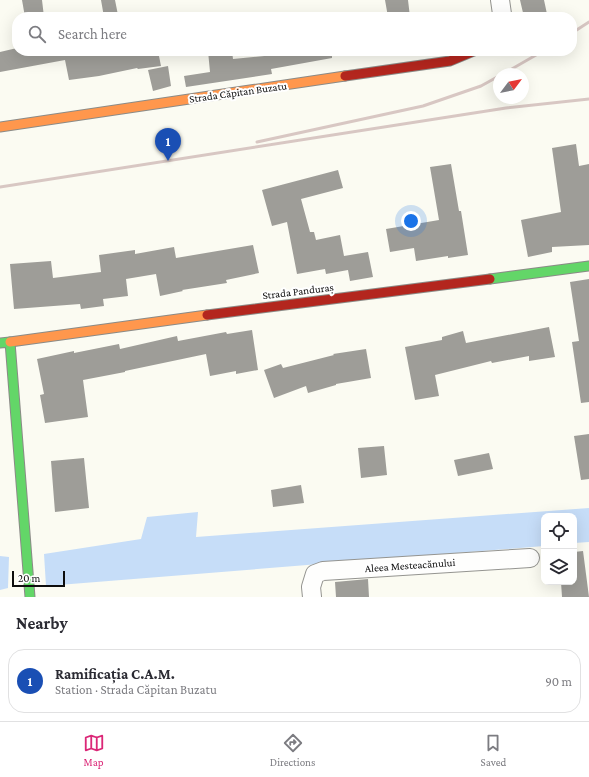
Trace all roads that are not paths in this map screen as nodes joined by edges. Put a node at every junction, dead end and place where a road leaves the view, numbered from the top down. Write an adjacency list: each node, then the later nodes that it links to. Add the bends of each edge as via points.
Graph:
1 (462, 56): 2 (street, Strada Căpitan Buzatu, via 450,61)
2 (0, 127)
3 (589, 266): 5 (street, Strada Panduraș)
4 (0, 342): 5 (street, Strada Panduraș)
5 (10, 342): 7 (street)
6 (530, 558): 8 (street, Aleea Mesteacănului, via 323,571 315,574 311,587)
7 (30, 597)
8 (312, 597)

